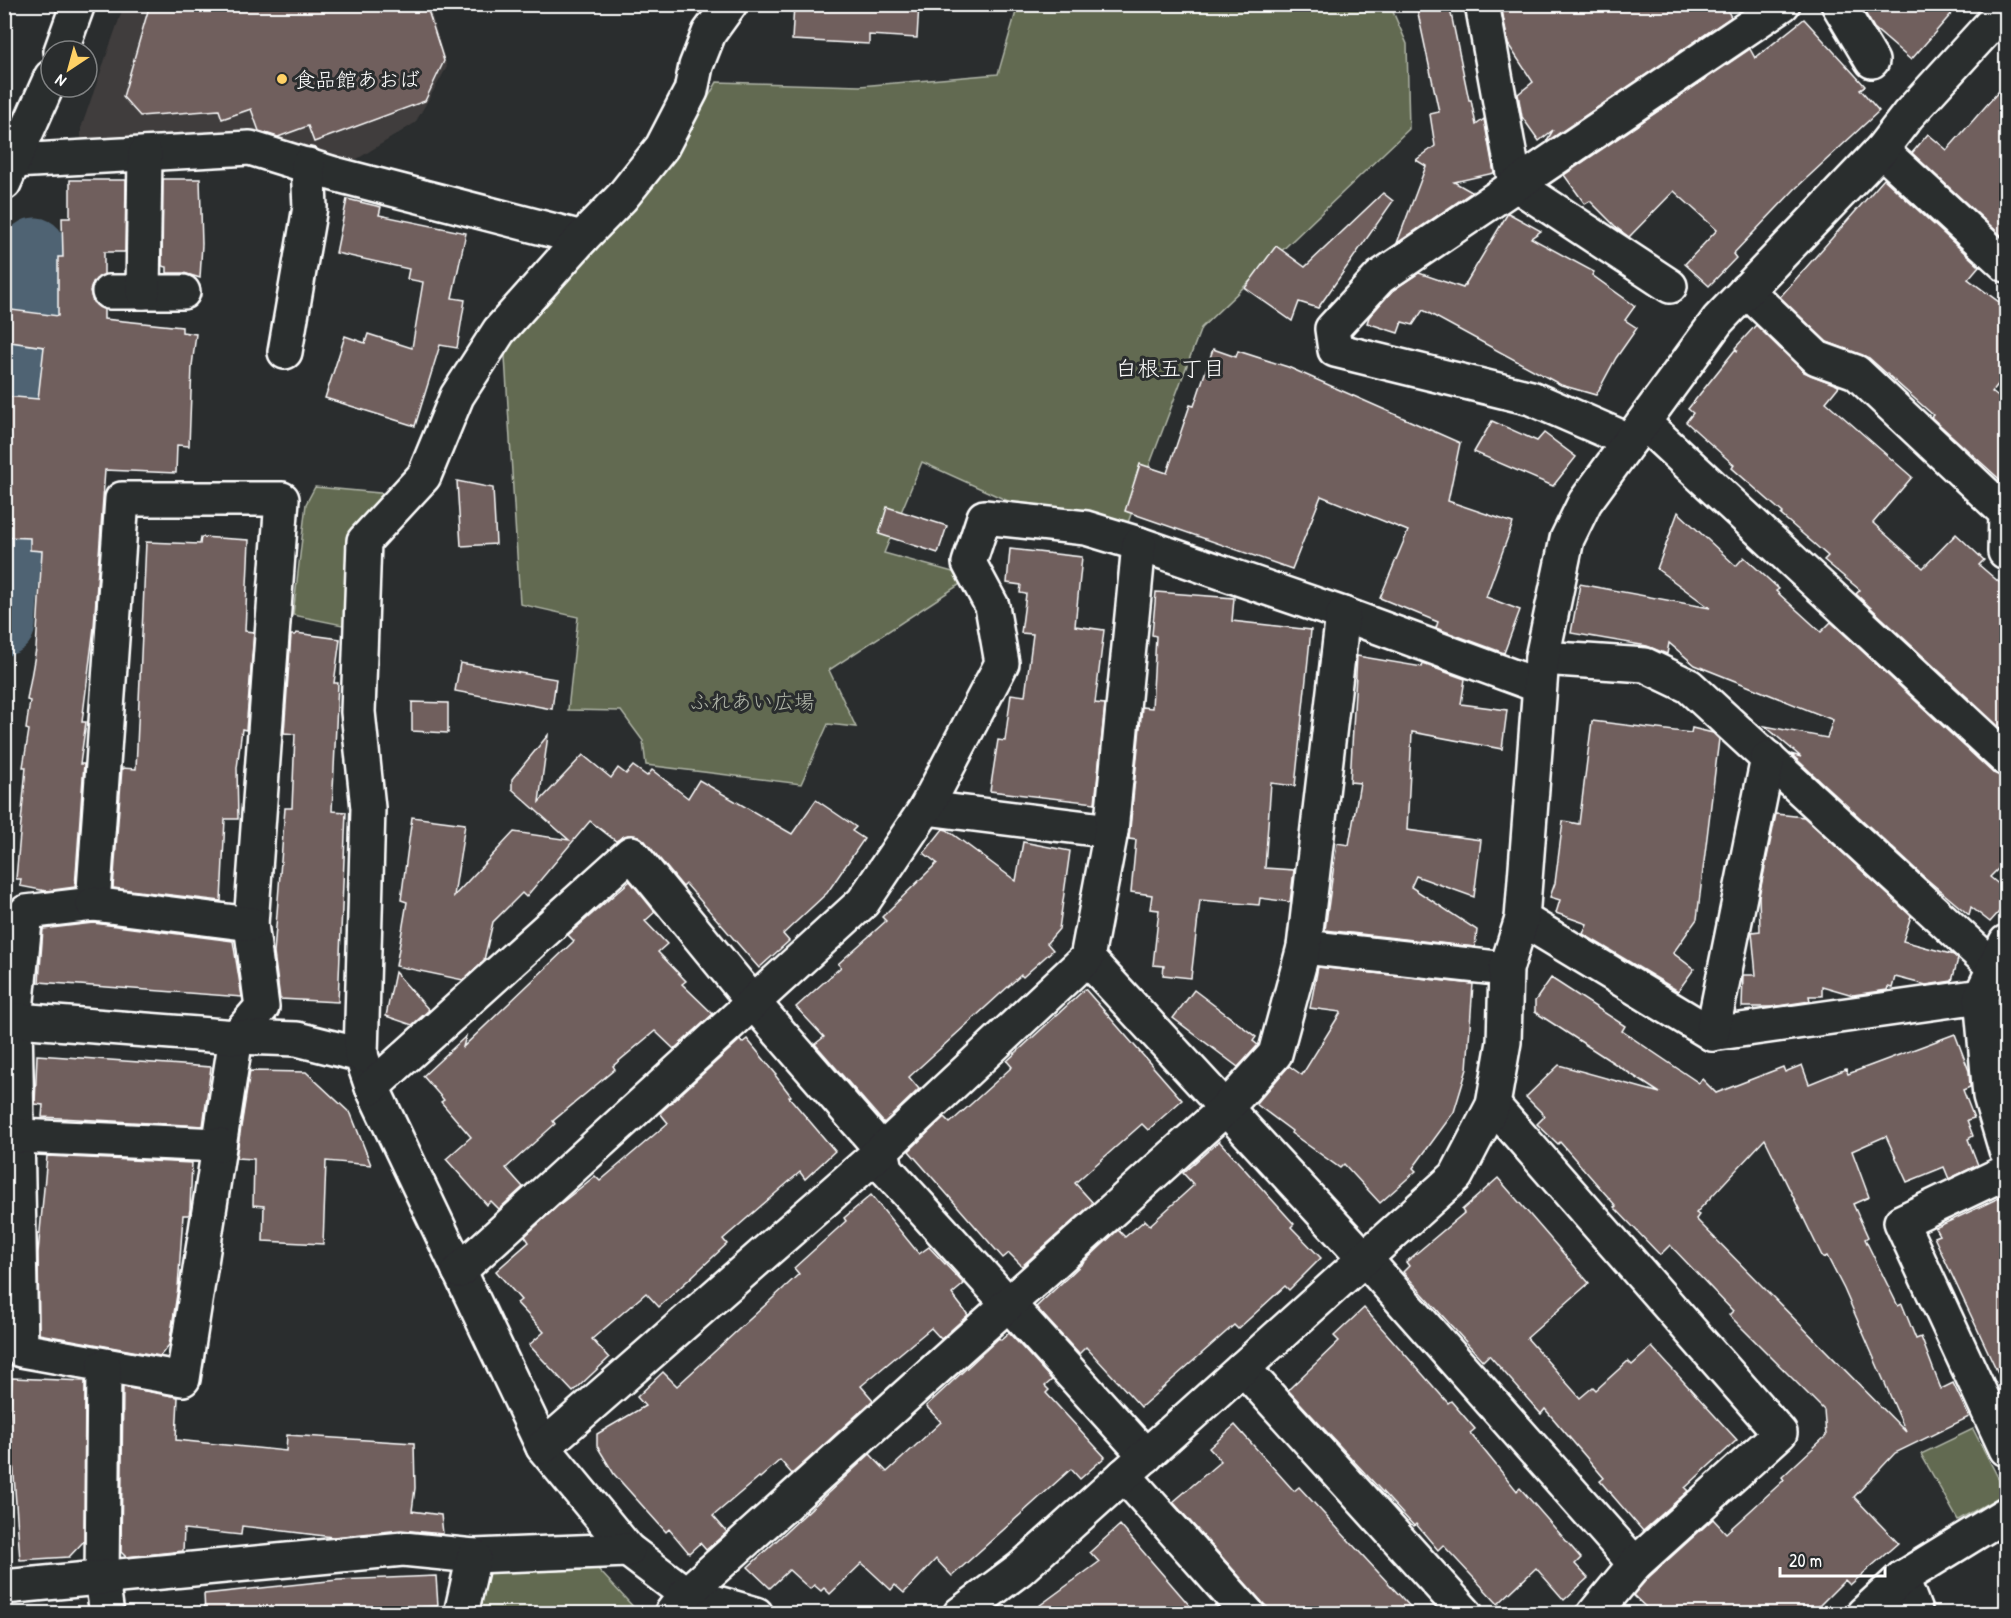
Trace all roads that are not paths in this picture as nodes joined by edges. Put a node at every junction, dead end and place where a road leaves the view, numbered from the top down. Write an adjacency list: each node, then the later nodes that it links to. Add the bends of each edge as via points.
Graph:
1 (78, 4): 7 (street)
2 (730, 4): 15 (street, via 709,33 691,91 662,147)
3 (1482, 4): 14 (street)
4 (1783, 4): 14 (street)
5 (1838, 4): 8 (street)
6 (2002, 23): 10 (street, via 1902,109)
7 (66, 39)
8 (1872, 61)
9 (41, 99): 13 (street)
10 (1881, 150): 16 (street); 18 (street)
11 (145, 154): 12 (street, via 250,148); 13 (street); 20 (street)
12 (308, 165): 15 (street); 22 (street, via 310,207)
13 (9, 172)
14 (1515, 184): 17 (street); 23 (street, via 1380,277 1332,329 1335,350 1531,398)
15 (582, 238): 43 (street, via 499,331 457,396 424,476 364,541 358,712 368,808)
16 (2007, 265)
17 (1670, 286)
18 (1746, 290): 23 (street, via 1711,315); 25 (street, via 1817,358 1856,372 2007,513)
19 (109, 292): 20 (street)
20 (143, 292): 21 (street)
21 (183, 292)
22 (285, 352)
23 (1637, 432): 27 (street, via 1585,502 1567,538); 29 (street)
24 (1139, 544): 26 (street); 30 (street, via 1086,528 984,517 969,562 992,606 1002,663); 31 (street)
25 (2005, 552)
26 (1343, 614): 27 (street); 35 (street)
27 (1540, 672): 28 (street, via 1645,665 1689,686); 33 (street)
28 (1768, 758): 38 (street); 41 (street)
29 (2007, 759)
30 (926, 808): 31 (street); 39 (street, via 863,902)
31 (1111, 831): 36 (street)
32 (93, 904): 34 (street); 34 (street, via 122,499 282,499); 40 (street, via 26,912)
33 (1522, 919): 37 (street); 41 (street)
34 (251, 924): 42 (street, via 262,1007)
35 (1304, 946): 37 (street); 46 (street, via 1275,1054)
36 (1087, 958): 46 (street); 49 (street)
37 (1506, 969): 45 (street, via 1504,1042)
38 (1994, 969): 41 (street); 50 (street, via 1990,1096)
39 (752, 1001): 44 (street, via 631,853); 49 (street); 53 (street)
40 (10, 1019): 42 (street); 47 (street)
41 (1712, 1034)
42 (236, 1037): 43 (street, via 297,1039); 48 (street)
43 (361, 1055): 44 (street)
44 (372, 1087): 53 (street)
45 (1493, 1105): 52 (street, via 1456,1176); 63 (street, via 1780,1433)
46 (1226, 1108): 52 (street); 54 (street)
47 (19, 1136): 48 (street); 55 (street, via 21,1350)
48 (219, 1145): 55 (street, via 183,1379)
49 (882, 1149): 54 (street, via 886,1169); 57 (street)
50 (2007, 1150)
51 (2007, 1172): 58 (street, via 1901,1222)
52 (1366, 1260): 56 (street); 63 (street)
53 (459, 1271): 57 (street)
54 (1009, 1303): 59 (street); 67 (street)
55 (104, 1366): 65 (street)
56 (1243, 1368): 59 (street); 73 (street)
57 (543, 1447): 61 (street)
58 (2007, 1449)
59 (1135, 1465): 71 (street, via 1020,1569); 72 (street)
60 (2007, 1514): 64 (street)
61 (628, 1550): 62 (street); 67 (street)
62 (474, 1556): 65 (street, via 403,1549); 69 (street)
63 (1635, 1564): 74 (street)
64 (1902, 1578): 75 (street); 76 (street)
65 (102, 1579): 66 (street); 68 (street)
66 (4, 1587)
67 (679, 1604): 70 (street)
68 (107, 1614)
69 (461, 1614)
70 (756, 1614)
71 (960, 1614)
72 (1248, 1614)
73 (1466, 1614)
74 (1594, 1614)
75 (1863, 1614)
76 (1916, 1614)

